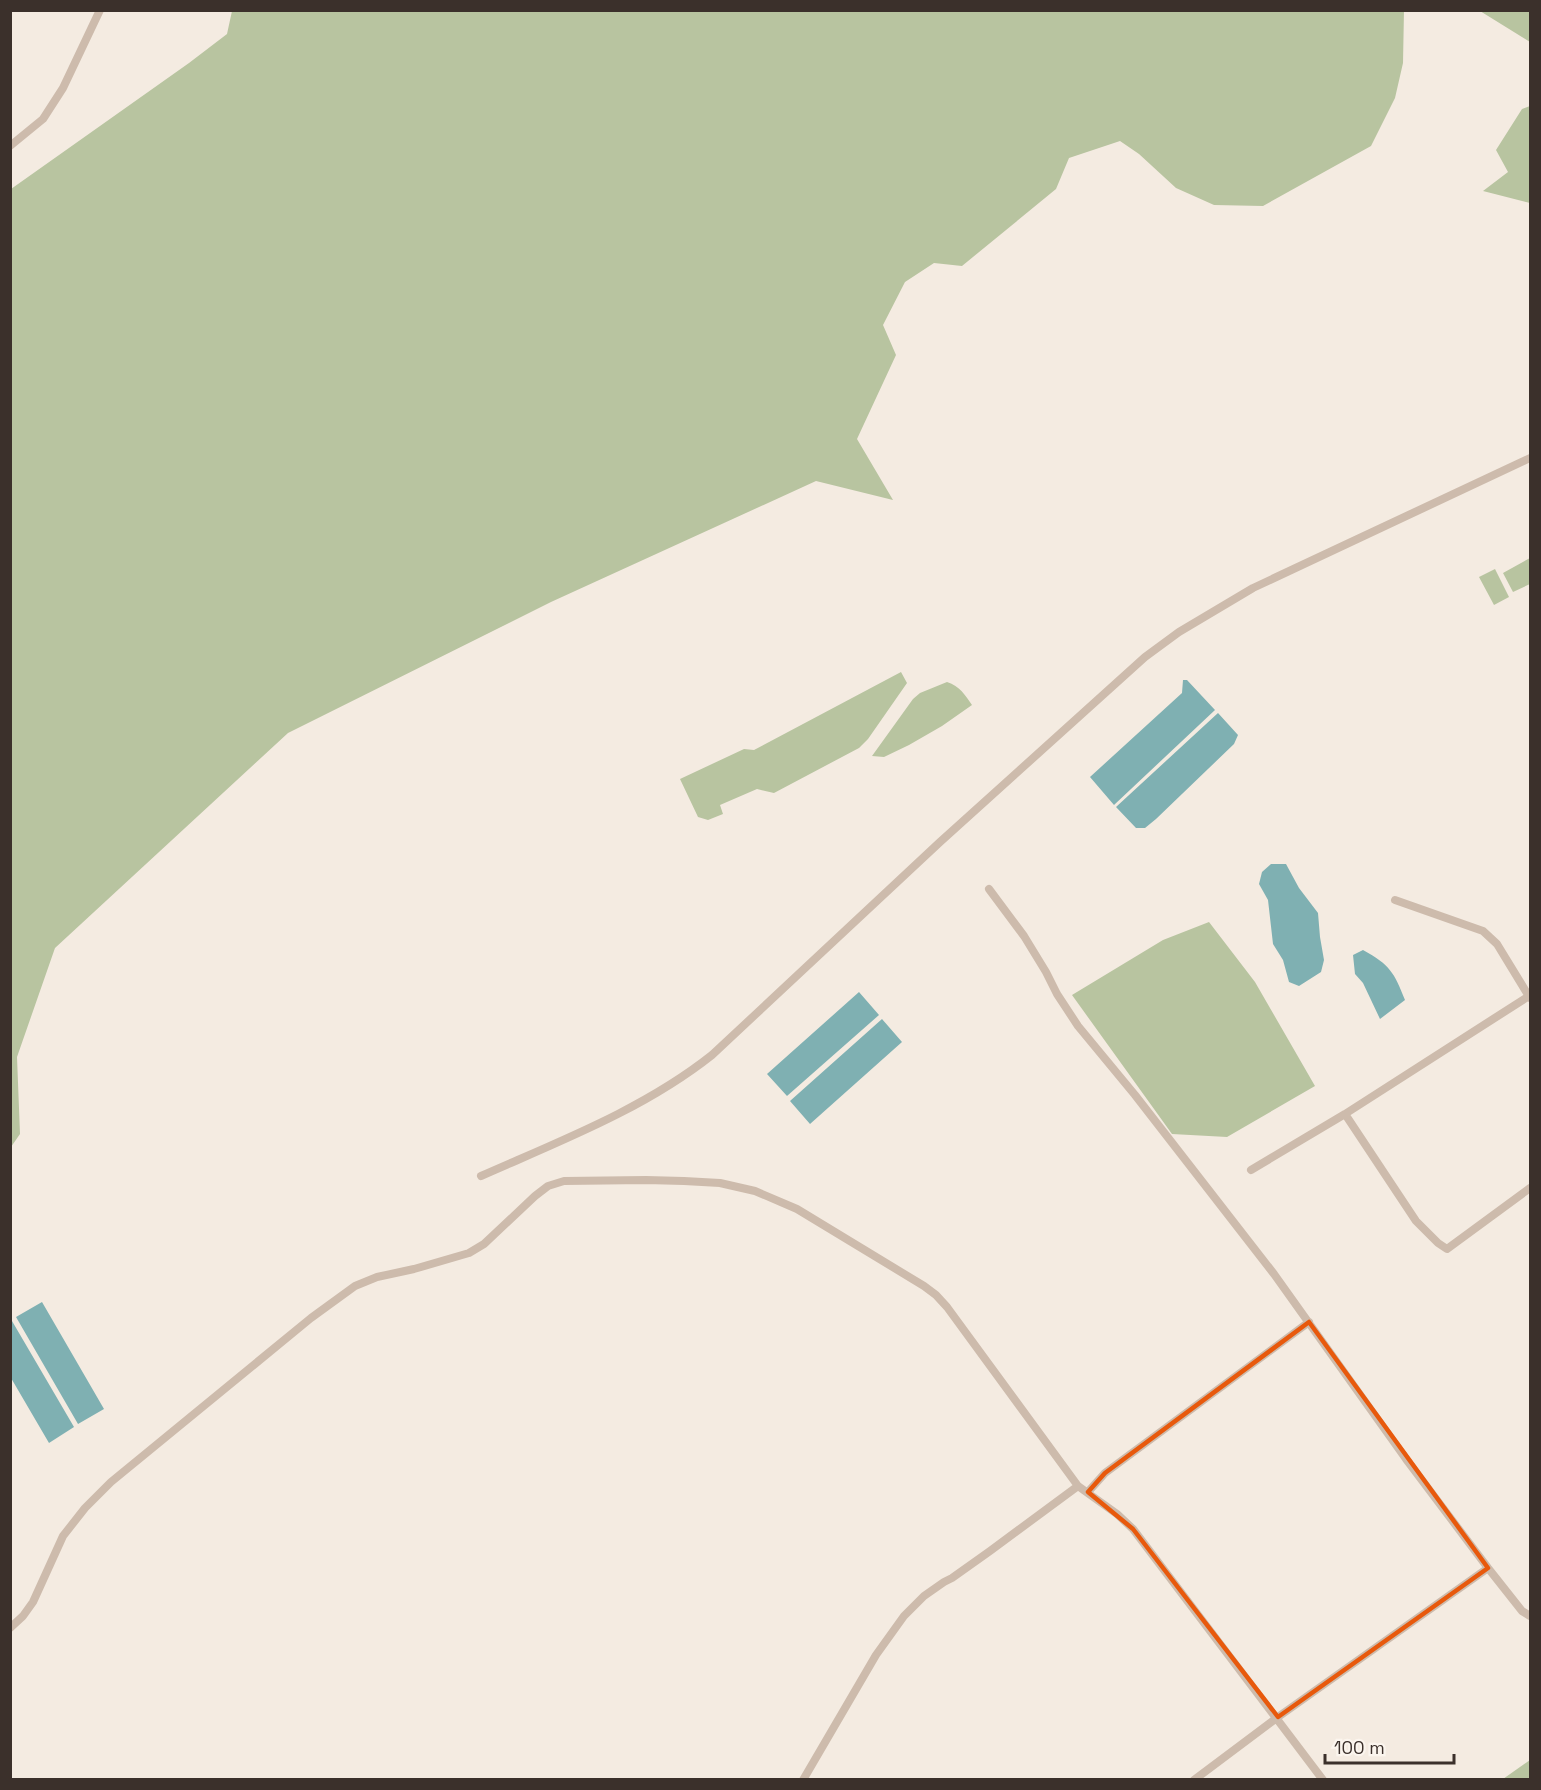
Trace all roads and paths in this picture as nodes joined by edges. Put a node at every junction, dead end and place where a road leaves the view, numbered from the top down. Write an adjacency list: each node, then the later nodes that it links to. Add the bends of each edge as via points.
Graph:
1 (100, 10): 2 (street, via 63,88 43,119)
2 (10, 146)
3 (1530, 458): 9 (street, via 1253,588 1179,632 1145,657 940,842 712,1055 630,1107)
4 (989, 890): 11 (street, via 1024,936 1078,1026)
5 (1395, 900): 6 (street, via 1483,931 1497,944)
6 (1530, 997): 7 (street)
7 (1345, 1114): 8 (street); 10 (street, via 1416,1221 1447,1249)
8 (1251, 1170)
9 (481, 1176)
10 (1530, 1188)
11 (1309, 1322): 13 (street, via 1105,1473); 14 (street)
12 (1078, 1486): 13 (street); 16 (street, via 936,1295 797,1209 755,1191 720,1183 646,1179 564,1181 548,1186 469,1253 355,1286 311,1318 111,1482 85,1508 63,1536 33,1602); 18 (street, via 924,1596 904,1616 876,1655)
13 (1088, 1492): 17 (street, via 1133,1529)
14 (1488, 1568): 15 (street); 17 (street)
15 (1530, 1616)
16 (10, 1628)
17 (1278, 1717): 19 (street); 20 (street)
18 (803, 1779)
19 (1194, 1779)
20 (1323, 1779)

